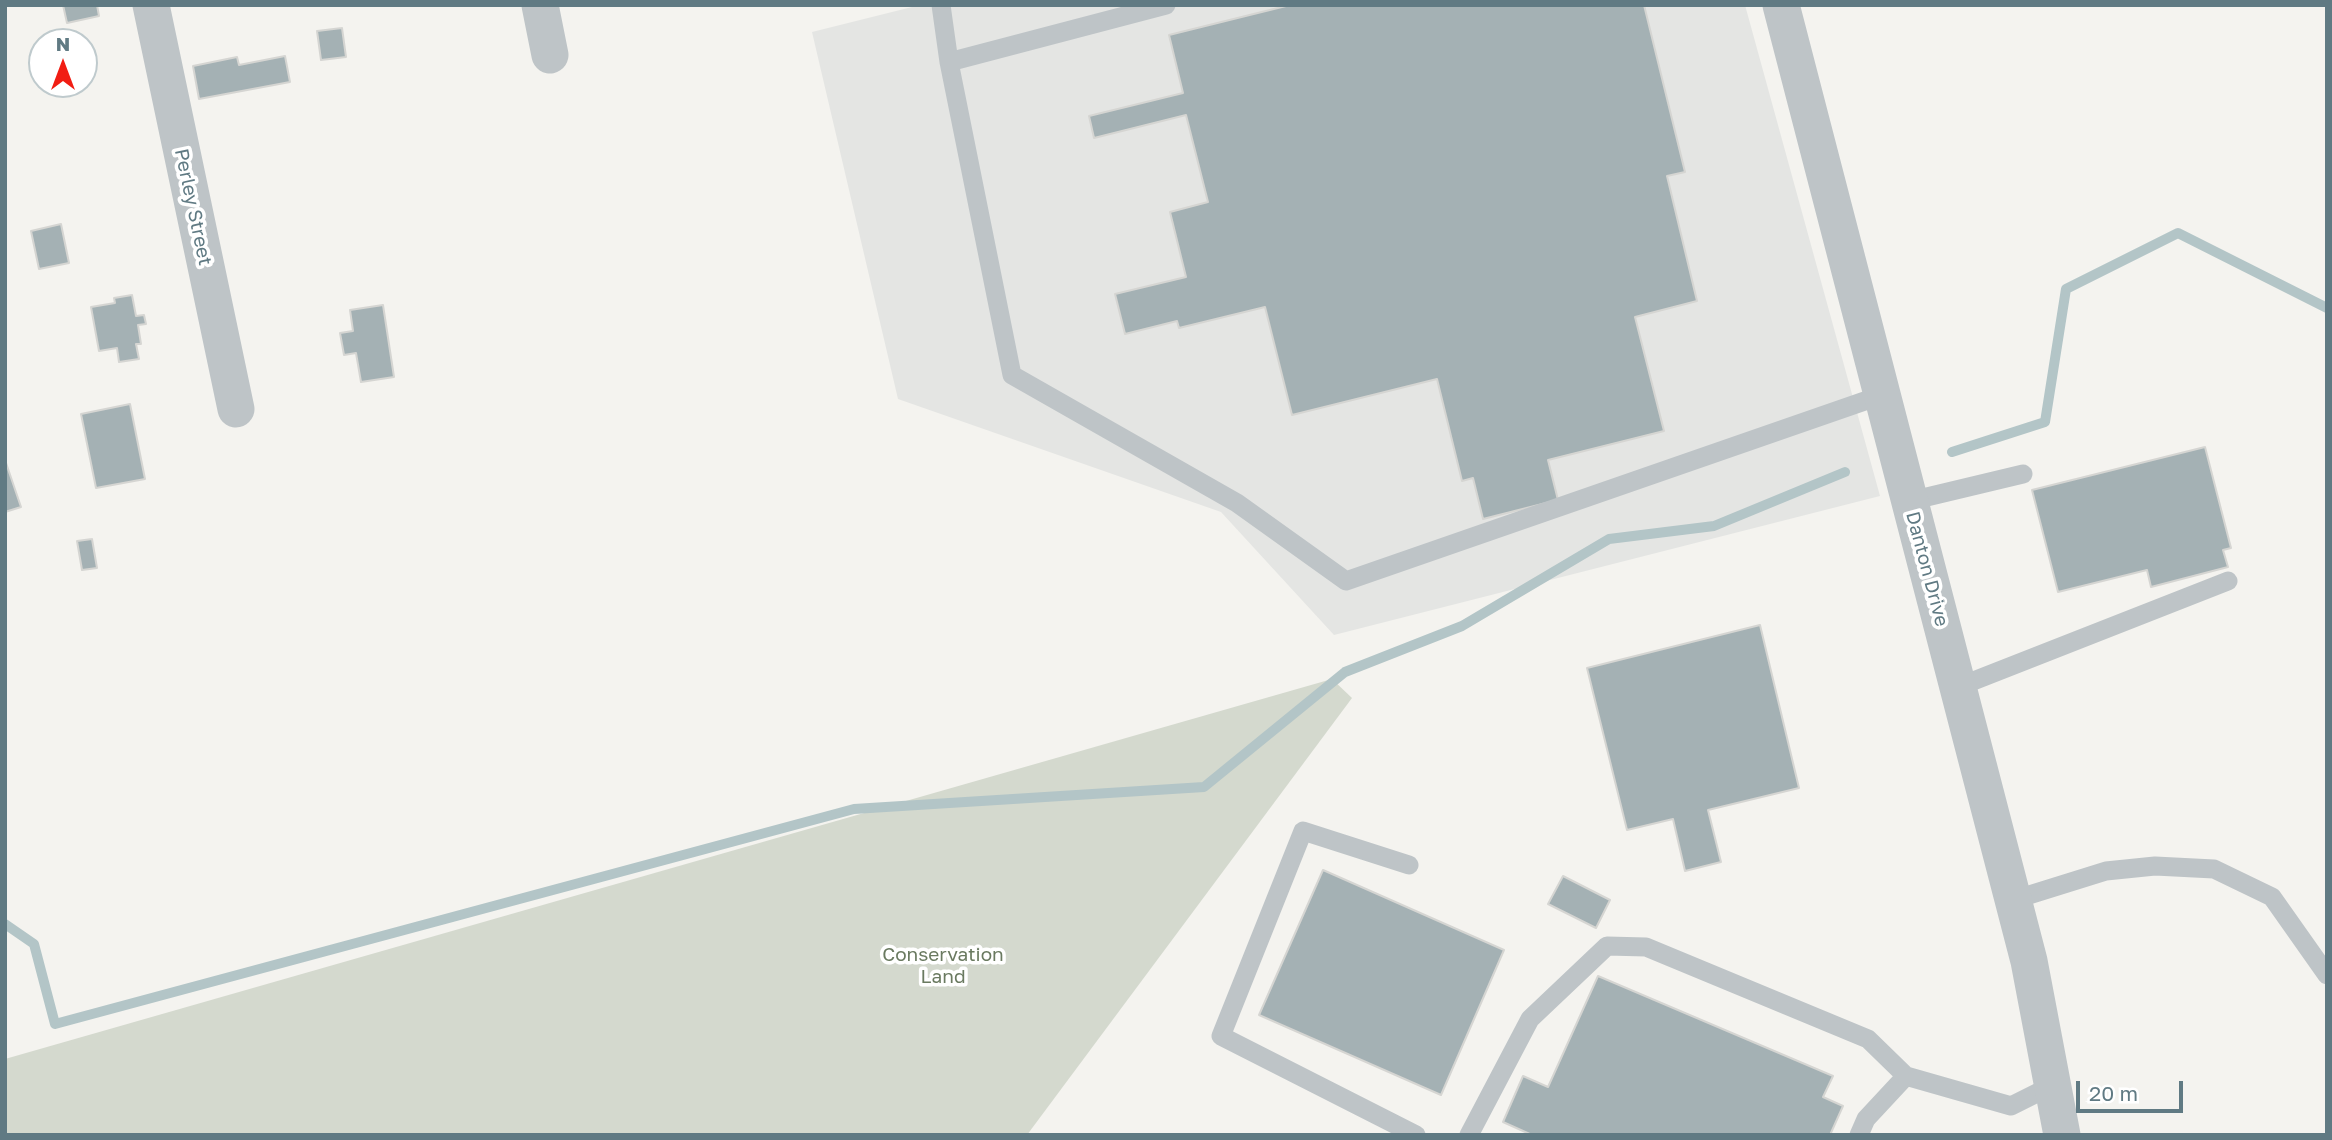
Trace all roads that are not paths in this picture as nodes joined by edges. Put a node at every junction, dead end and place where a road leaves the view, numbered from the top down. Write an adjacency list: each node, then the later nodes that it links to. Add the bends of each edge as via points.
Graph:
1 (150, 5): 9 (street, Perley Street)
2 (540, 5): 6 (street)
3 (941, 5): 7 (lane)
4 (1166, 5): 7 (lane)
5 (1781, 5): 8 (street, Danton Drive)
6 (550, 55)
7 (949, 62): 8 (lane, via 1012,375 1237,503 1346,581)
8 (1882, 395): 11 (street, Danton Drive)
9 (236, 410)
10 (2023, 474): 11 (lane)
11 (1910, 501): 13 (street, Danton Drive)
12 (2228, 581): 13 (lane)
13 (1958, 687): 15 (street, Danton Drive)
14 (1409, 865): 19 (lane, via 1303,831 1221,1036)
15 (2013, 900): 16 (lane, via 2106,872 2155,866 2214,869 2272,897); 18 (street, Danton Drive)
16 (2327, 975)
17 (1906, 1076): 18 (lane, via 2011,1106); 20 (lane, via 1868,1039 1646,947 1607,946 1530,1019); 21 (lane, via 1866,1119)
18 (2055, 1084): 22 (street, Danton Drive)
19 (1416, 1135)
20 (1469, 1135)
21 (1858, 1135)
22 (2062, 1135)

